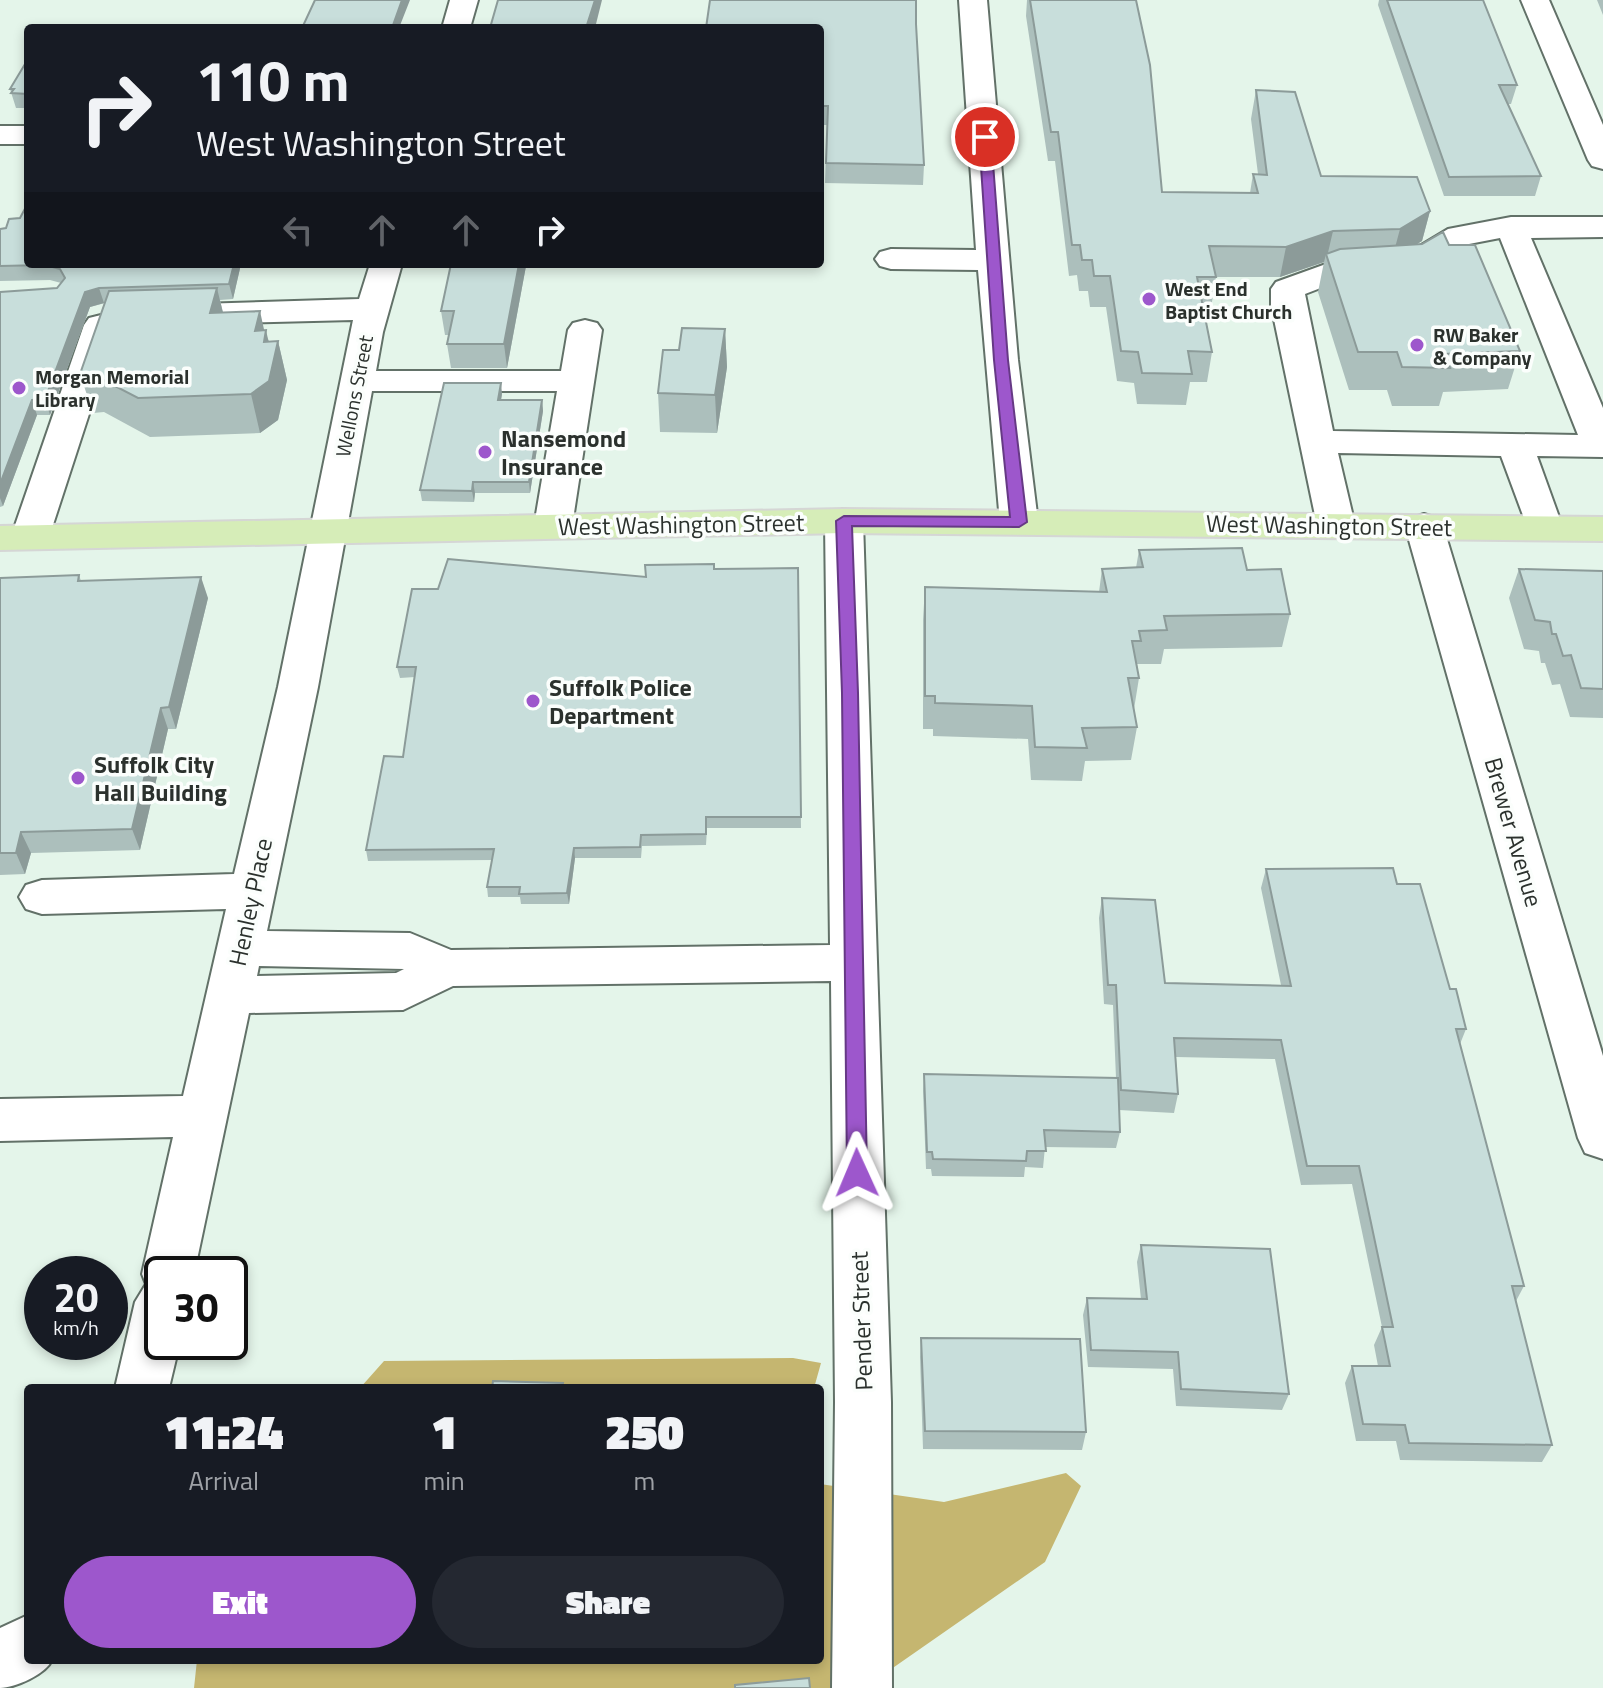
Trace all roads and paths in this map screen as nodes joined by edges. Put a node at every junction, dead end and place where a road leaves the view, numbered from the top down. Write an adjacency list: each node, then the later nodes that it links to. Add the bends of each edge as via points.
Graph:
1 (464, 0): 4 (street)
2 (973, 0): 11 (street)
3 (1535, 0): 7 (street)
4 (457, 24)
5 (0, 135): 6 (street)
6 (24, 135)
7 (1603, 160)
8 (1511, 227): 9 (street); 17 (street, via 1459,236 1400,272 1326,274 1288,289); 18 (street, via 1601,446)
9 (1603, 227)
10 (891, 259): 11 (street)
11 (993, 260): 20 (street)
12 (385, 268): 13 (street, Wellons Street)
13 (372, 309): 15 (street, Wellons Street); 27 (street, via 104,316)
14 (585, 330): 16 (street)
15 (357, 381): 16 (street); 26 (street, Wellons Street)
16 (576, 381): 22 (street)
17 (1318, 442): 18 (street); 21 (street)
18 (1515, 445): 24 (street)
19 (844, 521): 20 (main road, West Washington Street); 22 (main road, West Washington Street); 31 (street, Pender Street)
20 (1019, 522): 21 (main road, West Washington Street)
21 (1336, 525): 23 (main road, West Washington Street)
22 (553, 526): 26 (main road, West Washington Street)
23 (1424, 526): 24 (main road, West Washington Street); 36 (street, Brewer Avenue)
24 (1544, 528): 25 (main road, West Washington Street)
25 (1603, 529)
26 (328, 530): 27 (main road, West Washington Street); 28 (street, Henley Place)
27 (15, 538)
28 (252, 891): 29 (street); 30 (street, Henley Place)
29 (42, 897)
30 (240, 948): 32 (street, via 410,951); 33 (street, Henley Place)
31 (854, 963): 32 (street); 42 (street, Pender Street, via 863,1402)
32 (446, 968): 33 (street, via 403,991)
33 (230, 995): 34 (street, Henley Place)
34 (204, 1116): 35 (street); 37 (street, Henley Place)
35 (0, 1120)
36 (1603, 1138)
37 (172, 1256)
38 (149, 1360): 39 (street)
39 (143, 1384)
40 (24, 1647): 41 (street)
41 (0, 1661)
42 (862, 1688)

